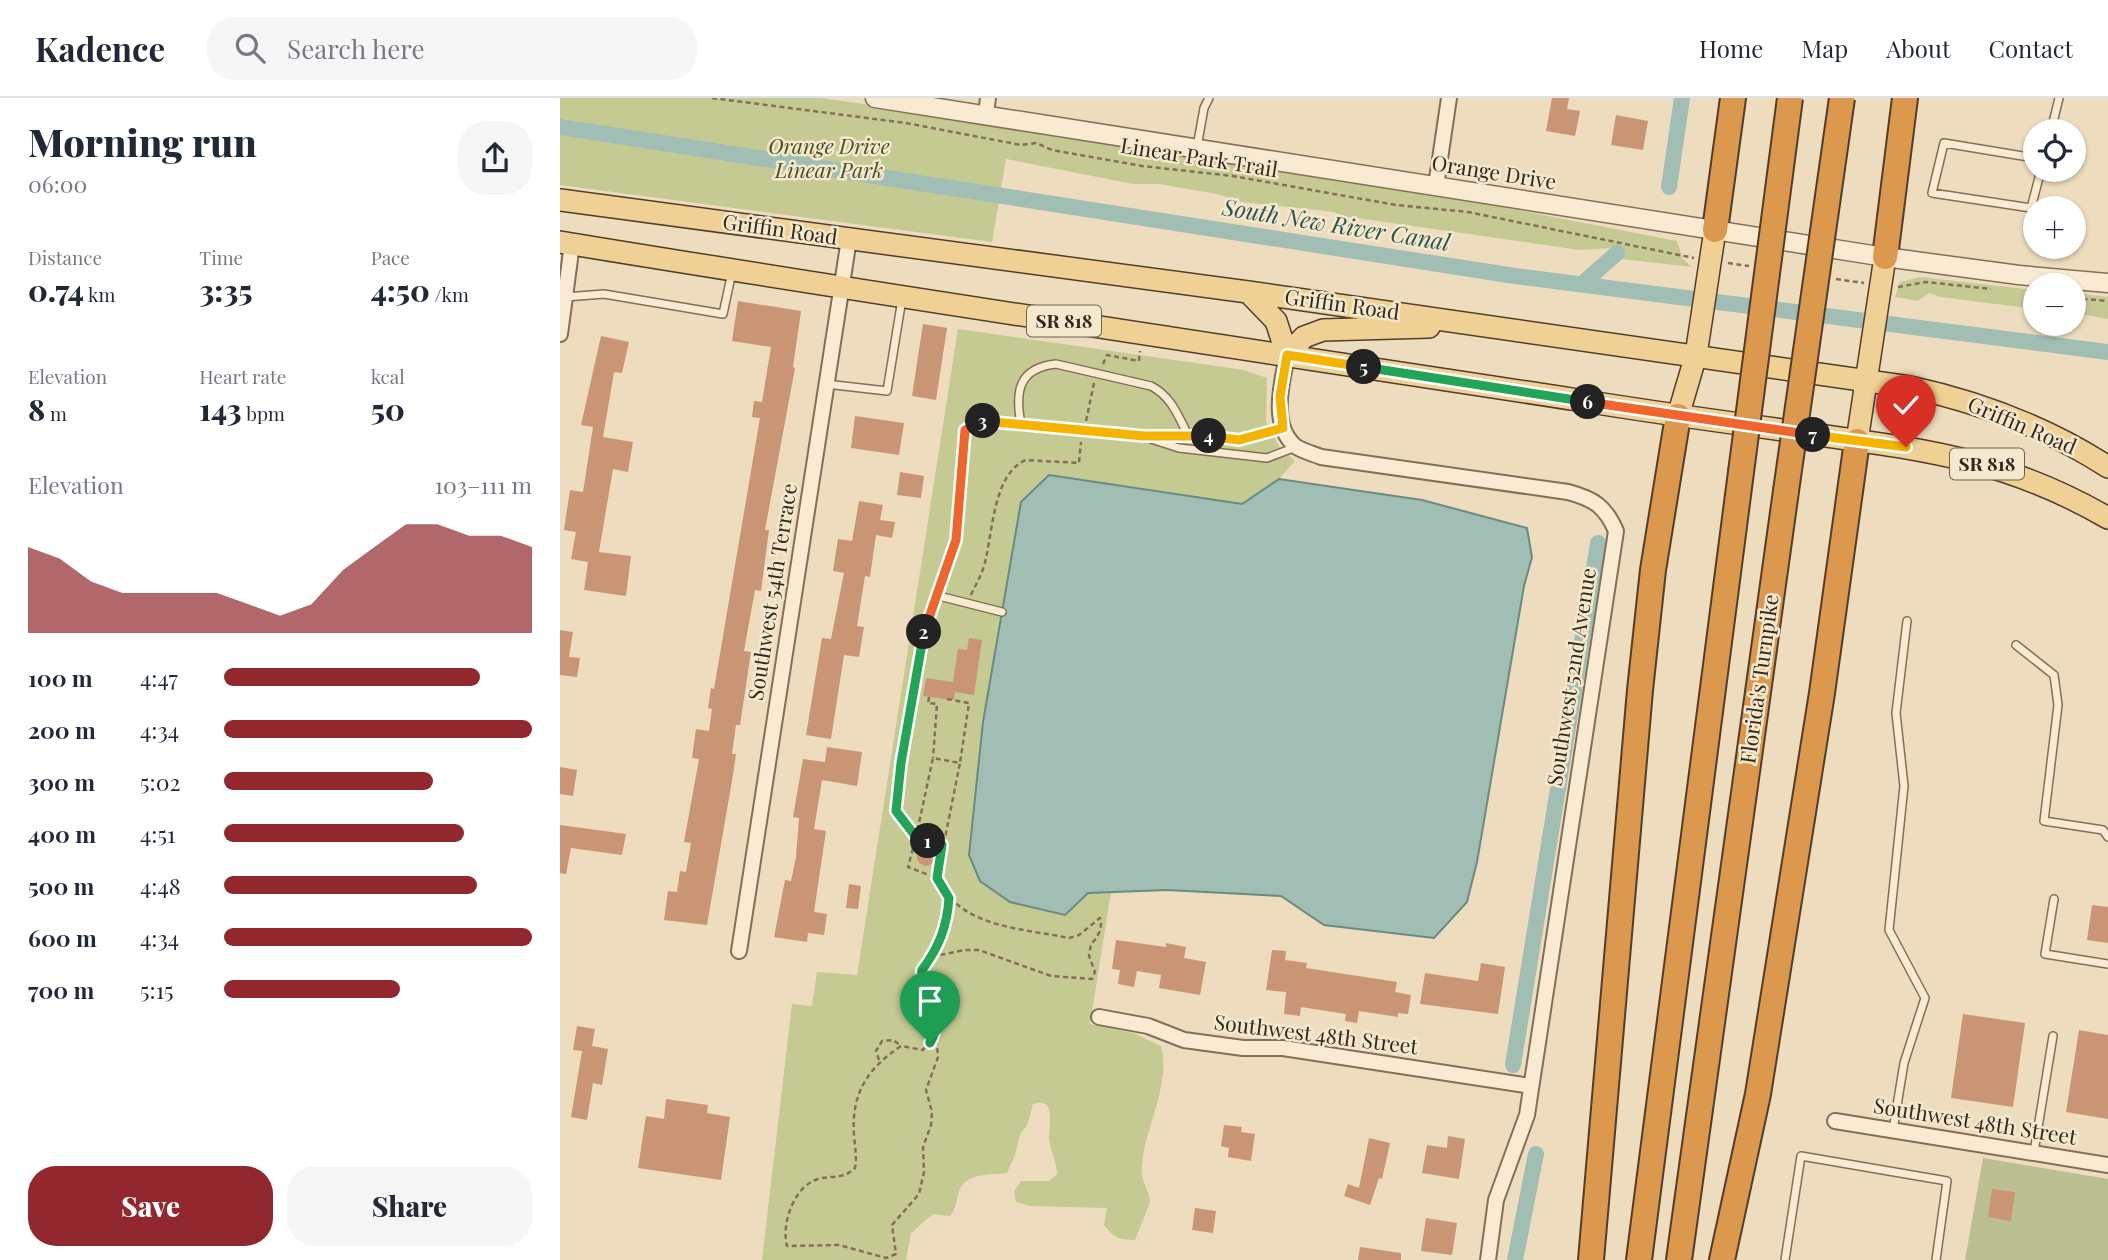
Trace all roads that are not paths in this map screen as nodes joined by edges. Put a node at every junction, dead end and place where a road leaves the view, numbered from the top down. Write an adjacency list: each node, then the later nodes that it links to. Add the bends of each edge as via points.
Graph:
1 (875, 98): 9 (street, Orange Drive)
2 (1209, 98): 11 (lane)
3 (1449, 98): 14 (street)
4 (1733, 98): 16 (highway)
5 (1790, 98): 59 (highway, bridge)
6 (1842, 98): 60 (highway, Florida's Turnpike, bridge)
7 (1905, 98): 19 (highway)
8 (2059, 98): 10 (lane)
9 (987, 106): 11 (street, Orange Drive)
10 (2054, 119)
11 (1197, 147): 14 (street, Orange Drive)
12 (2023, 156): 13 (lane, via 1944,143 1933,193 2031,208)
13 (2038, 182)
14 (1436, 186): 16 (street, Orange Drive)
15 (560, 200): 17 (main road, Griffin Road / SR 818)
16 (1715, 230): 19 (street, Orange Drive); 29 (main road, via 1701,264 1701,329)
17 (849, 239): 22 (street, Southwest 54th Terrace); 23 (main road, Griffin Road / SR 818)
18 (566, 243): 20 (main road, SR 818); 25 (street)
19 (1885, 257): 21 (street, Orange Drive); 30 (main road, via 1891,291)
20 (733, 269): 22 (main road, SR 818); 25 (lane, via 723,314 604,294)
21 (2108, 283)
22 (842, 286): 24 (main road, SR 818); 31 (street, Southwest 54th Terrace)
23 (1248, 292): 26 (main road, Griffin Road / SR 818); 28 (main road, via 1276,321)
24 (903, 295): 28 (main road, SR 818); 31 (lane, via 887,391)
25 (565, 297): 27 (street)
26 (1473, 324): 28 (main road, via 1323,330 1304,337); 29 (main road, Griffin Road / SR 818)
27 (560, 334)
28 (1287, 355): 32 (main road, SR 818); 34 (street, via 1280,397)
29 (1696, 355): 30 (main road, Griffin Road / SR 818); 32 (main road)
30 (1869, 381): 37 (main road); 39 (main road, Griffin Road / SR 818, via 1974,404 2078,448)
31 (826, 384): 48 (street, Southwest 54th Terrace)
32 (1678, 416): 37 (main road, SR 818); 58 (highway, via 1642,665)
33 (1021, 424): 35 (lane, via 1017,399 1021,385 1042,366 1056,364 1152,386 1172,403); 36 (lane); 41 (lane, via 984,421 965,430 956,540)
34 (1283, 428): 35 (lane, via 1239,440); 38 (street)
35 (1188, 435): 36 (lane)
36 (1144, 436): 38 (lane, via 1179,449 1267,458)
37 (1857, 441): 40 (main road, SR 818, via 1974,460 2070,496); 61 (highway, via 1758,1094)
38 (1296, 447): 52 (street, Southwest 52nd Avenue, via 1321,457 1569,492 1592,499 1607,511 1616,531)
39 (2108, 467)
40 (2108, 518)
41 (935, 595): 42 (lane); 45 (lane, via 926,621)
42 (1002, 612)
43 (1907, 621): 54 (lane, via 1896,713 1904,786 1889,930 1925,998 1904,1063)
44 (2016, 645): 46 (lane, via 2054,675 2058,705 2044,821 2103,830)
45 (896, 811)
46 (2108, 837)
47 (2054, 899): 49 (lane, via 2045,954)
48 (739, 951)
49 (2108, 964)
50 (1099, 1017): 52 (street, Southwest 48th Street, via 1148,1026 1184,1040 1283,1048)
51 (2053, 1036): 55 (lane)
52 (1531, 1086): 57 (street, Southwest 52nd Avenue, via 1527,1115 1496,1200)
53 (1835, 1121): 54 (street, Southwest 48th Street)
54 (1893, 1130): 55 (street, Southwest 48th Street)
55 (2034, 1153): 56 (street, Southwest 48th Street)
56 (2108, 1165)
57 (1488, 1260)
58 (1591, 1260)
59 (1639, 1260)
60 (1679, 1260)
61 (1722, 1260)
62 (1785, 1260): 63 (lane, via 1801,1156 1947,1181)
63 (1937, 1260)

